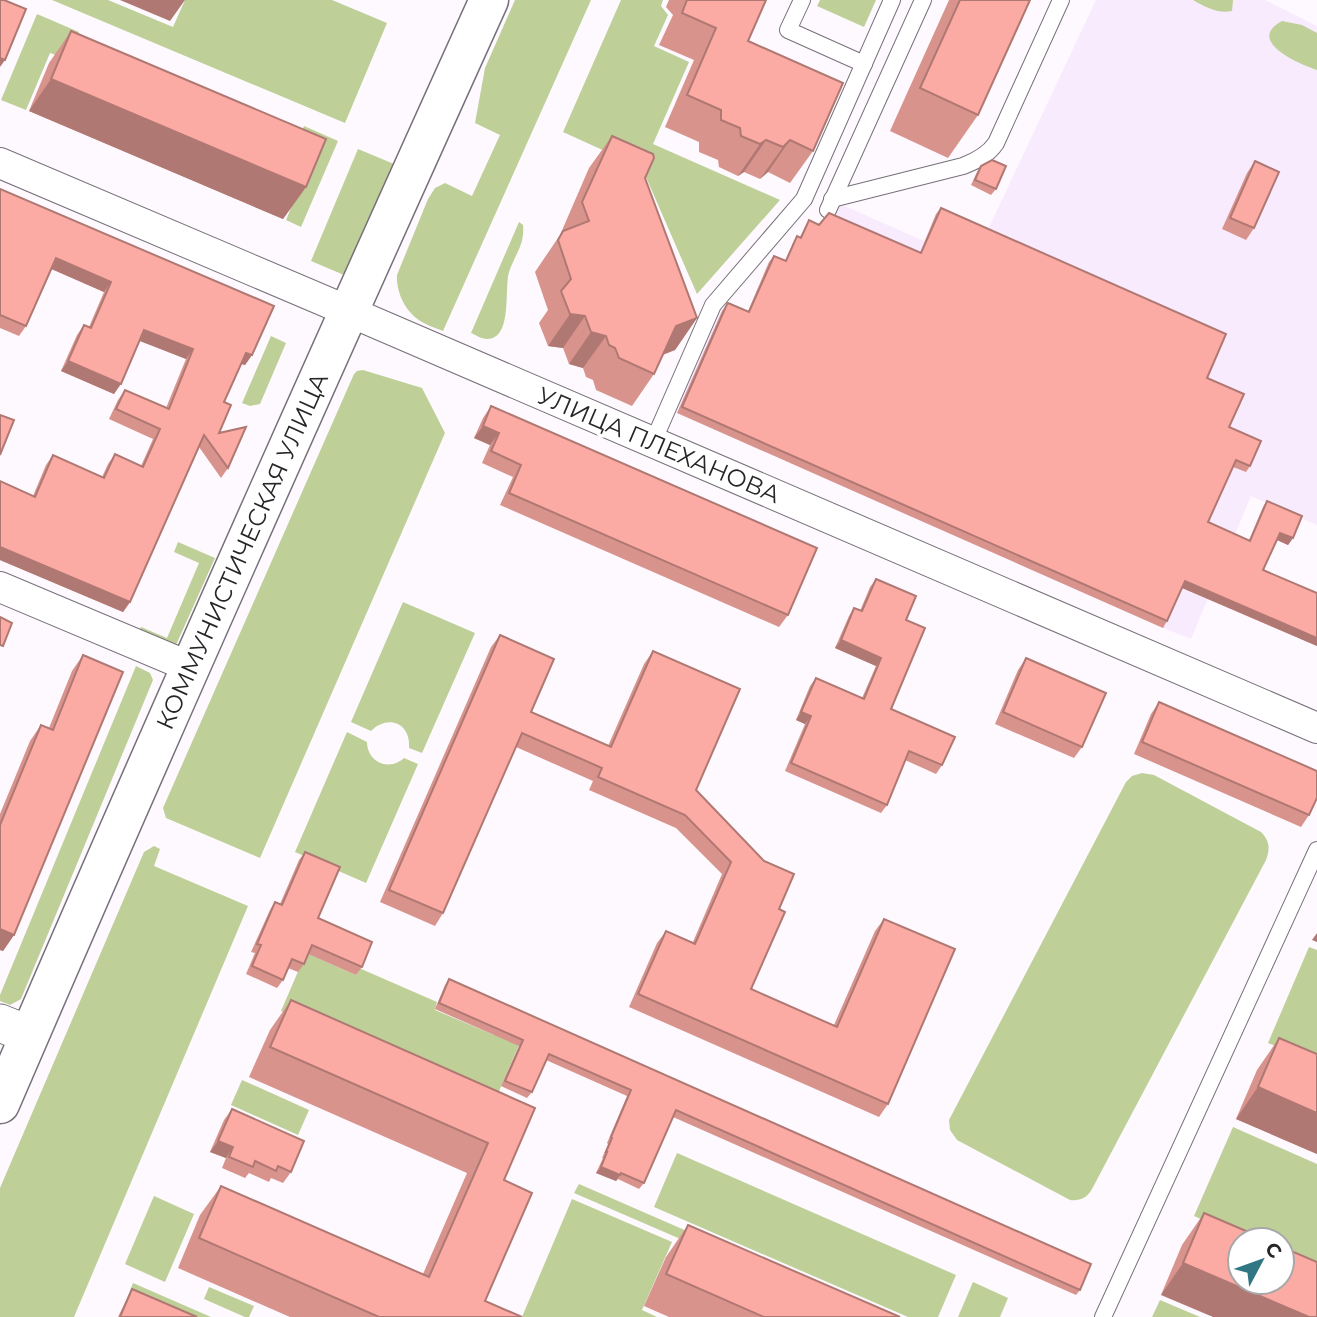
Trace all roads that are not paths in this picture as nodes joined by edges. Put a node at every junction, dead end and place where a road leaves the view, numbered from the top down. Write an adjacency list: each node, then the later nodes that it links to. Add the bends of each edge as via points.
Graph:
1 (489, 0): 9 (main road, КОММУНИСТИЧЕСКАЯ УЛИЦА)
2 (802, 0): 6 (lane, via 788,30)
3 (892, 0): 6 (lane)
4 (923, 0): 5 (lane, via 830,204 963,166 988,152)
5 (1061, 0)
6 (864, 64): 10 (lane, via 804,199 713,306)
7 (0, 163): 9 (street, УЛИЦА ПЛЕХАНОВА)
8 (690, 309): 10 (lane)
9 (348, 311): 11 (street, УЛИЦА ПЛЕХАНОВА); 13 (main road, КОММУНИСТИЧЕСКАЯ УЛИЦА)
10 (700, 334): 11 (lane)
11 (653, 442): 14 (street, УЛИЦА ПЛЕХАНОВА)
12 (0, 587): 13 (street)
13 (190, 667): 16 (main road, КОММУНИСТИЧЕСКАЯ УЛИЦА)
14 (1317, 728)
15 (1317, 850): 18 (lane)
16 (15, 1029): 17 (main road, КОММУНИСТИЧЕСКАЯ УЛИЦА)
17 (0, 1104)
18 (1103, 1317)

